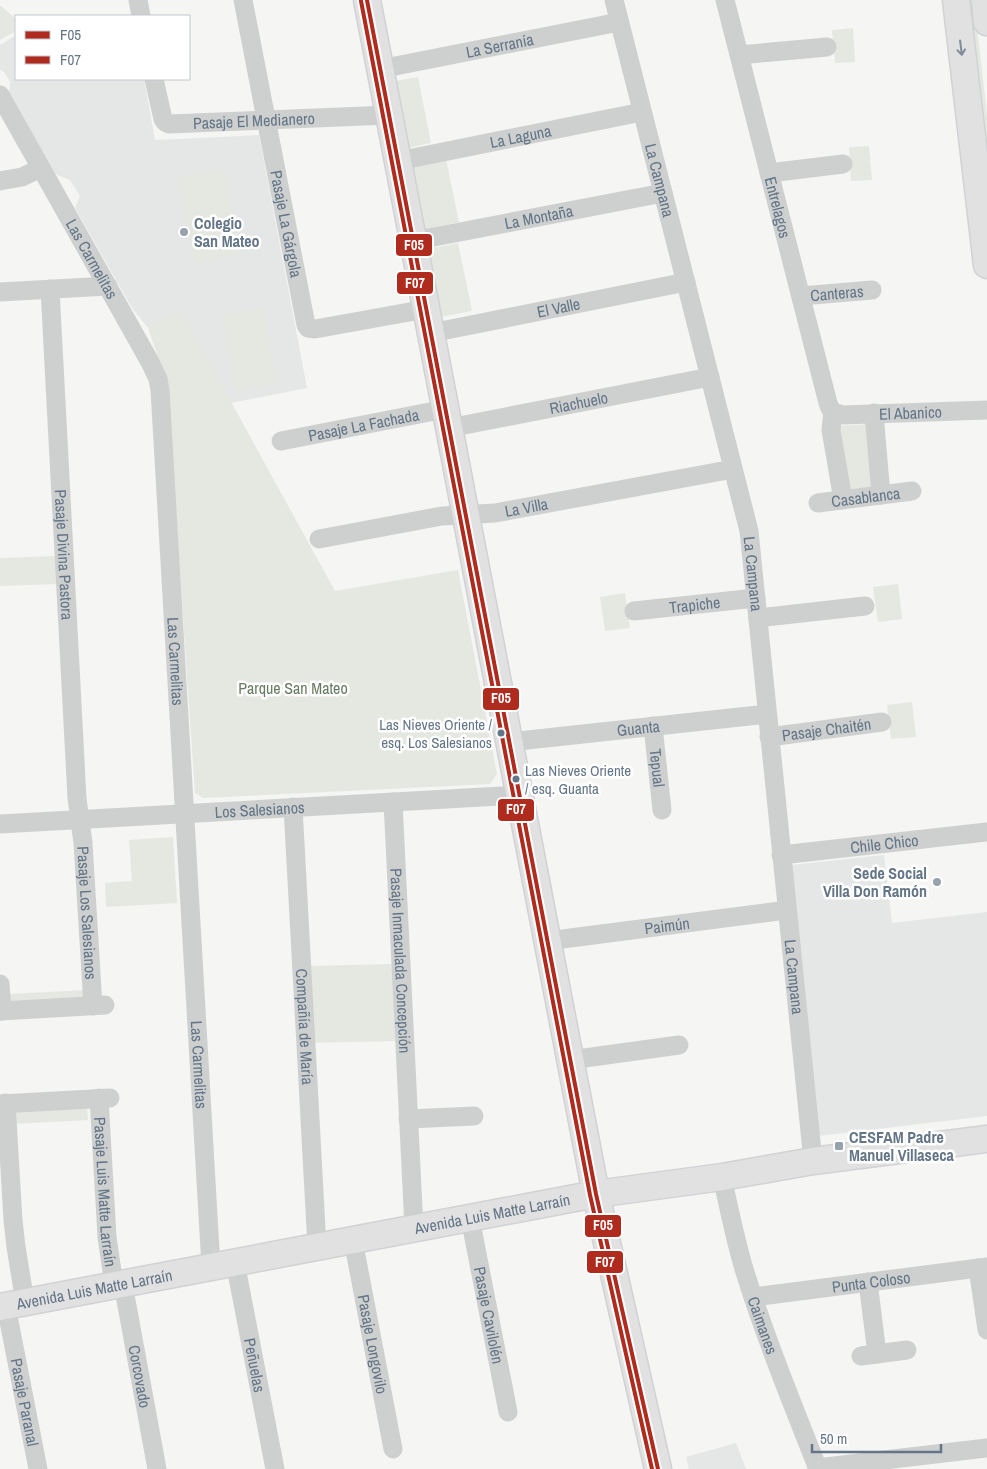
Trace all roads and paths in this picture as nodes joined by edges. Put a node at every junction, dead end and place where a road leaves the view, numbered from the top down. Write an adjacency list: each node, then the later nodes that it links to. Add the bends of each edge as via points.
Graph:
1 (138, 0): 8 (street)
2 (244, 0): 18 (street, Pasaje La Gárgola)
3 (367, 0): 13 (street)
4 (614, 0): 9 (street, La Campana)
5 (725, 0): 12 (street, Entrelagos)
6 (956, 0): 26 (street, one-way to 26)
7 (984, 0): 10 (street)
8 (141, 15)
9 (619, 22): 13 (street, La Serranía); 16 (street, La Campana)
10 (987, 22)
11 (827, 47): 12 (street)
12 (739, 55): 22 (street, Entrelagos)
13 (380, 69): 17 (street)
14 (154, 80): 18 (street, Pasaje El Medianero, via 162,118 169,124)
15 (0, 95): 21 (street, Las Carmelitas)
16 (642, 112): 19 (street, La Laguna); 24 (street, La Campana)
17 (389, 115): 18 (street, Pasaje El Medianero); 19 (street)
18 (267, 120): 33 (street, Pasaje La Gárgola, via 308,328)
19 (398, 161): 25 (street)
20 (843, 164): 22 (street)
21 (41, 168): 23 (street, via 22,177); 28 (street, Las Carmelitas)
22 (769, 173): 32 (street, Entrelagos)
23 (0, 181)
24 (663, 193): 25 (street, La Montaña); 27 (street, La Campana)
25 (413, 241): 33 (street)
26 (987, 265)
27 (686, 282): 33 (street, El Valle); 34 (street, La Campana)
28 (108, 286): 29 (street); 60 (street, Las Carmelitas, via 150,362 160,390)
29 (50, 289): 31 (street); 61 (street, Pasaje Divina Pastora)
30 (872, 290): 32 (street, Canteras)
31 (0, 292)
32 (801, 296): 36 (street, Entrelagos)
33 (428, 321): 38 (street)
34 (710, 377): 38 (street, Riachuelo); 40 (street, La Campana)
35 (987, 410): 37 (street, El Abanico)
36 (833, 412): 37 (street, El Abanico, via 843,415); 43 (street, via 831,430)
37 (874, 413): 42 (street)
38 (447, 418): 39 (street, Pasaje La Fachada); 45 (street)
39 (281, 441)
40 (733, 469): 45 (street, La Villa, via 495,513); 47 (street, La Campana, via 749,531)
41 (912, 491): 42 (street, Casablanca)
42 (881, 495): 43 (street, Casablanca)
43 (843, 500): 44 (street, Casablanca)
44 (818, 503)
45 (466, 515): 46 (street, La Villa, via 442,516); 55 (street)
46 (319, 538)
47 (756, 598): 49 (street, Trapiche); 50 (street, La Campana)
48 (865, 606): 50 (street)
49 (634, 610)
50 (758, 618): 51 (street, La Campana)
51 (767, 714): 53 (street, Guanta); 54 (street, La Campana)
52 (882, 722): 54 (street, Pasaje Chaitén)
53 (653, 726): 55 (street, Guanta); 59 (street, Tepual)
54 (769, 737): 64 (street, La Campana)
55 (509, 742): 56 (street)
56 (519, 795): 57 (street, Los Salesianos); 66 (street)
57 (393, 802): 58 (street, Los Salesianos); 73 (street, Pasaje Inmaculada Concepción)
58 (293, 808): 60 (street, Los Salesianos); 81 (street, Compañía de María)
59 (662, 810)
60 (185, 814): 61 (street, Los Salesianos); 82 (street, Las Carmelitas)
61 (80, 819): 62 (street, Los Salesianos); 68 (street, Pasaje Los Salesianos, via 99,1006)
62 (0, 824)
63 (987, 832): 64 (street, Chile Chico)
64 (781, 855): 65 (street, La Campana)
65 (787, 910): 66 (street, Paimún); 75 (street, La Campana)
66 (547, 942): 70 (street)
67 (0, 984): 68 (street, Pasaje Los Salesianos)
68 (1, 1011)
69 (679, 1045): 70 (street)
70 (570, 1060): 77 (street)
71 (3, 1104): 85 (street, Pasaje Luis Matte Larraín, via 105,1098 107,1237); 87 (street, Pasaje Luis Matte Larraín, via 16,1247)
72 (474, 1116): 73 (street)
73 (408, 1119): 79 (street, Pasaje Inmaculada Concepción)
74 (987, 1139): 75 (street, Avenida Luis Matte Larraín)
75 (813, 1162): 76 (street, Avenida Luis Matte Larraín)
76 (722, 1177): 77 (street, Avenida Luis Matte Larraín); 86 (street, Caimanes)
77 (596, 1194): 78 (street, Avenida Luis Matte Larraín); 96 (street)
78 (470, 1218): 79 (street, Avenida Luis Matte Larraín); 90 (street, Pasaje Cavilolén)
79 (414, 1228): 80 (street, Avenida Luis Matte Larraín)
80 (352, 1240): 81 (street, Avenida Luis Matte Larraín); 92 (street, Pasaje Longovilo)
81 (317, 1247): 82 (street, Avenida Luis Matte Larraín)
82 (223, 1264): 85 (street, Avenida Luis Matte Larraín); 95 (street, Peñuelas)
83 (983, 1268): 84 (street, Punta Coloso); 88 (street)
84 (868, 1282): 86 (street, Punta Coloso); 89 (street, via 869,1355)
85 (119, 1284): 87 (street, Avenida Luis Matte Larraín); 94 (street, Corcovado)
86 (753, 1297): 97 (street, Caimanes)
87 (10, 1305): 93 (street, Pasaje Paranal)
88 (986, 1330)
89 (906, 1350)
90 (508, 1412)
91 (987, 1448): 97 (street)
92 (393, 1449)
93 (38, 1469)
94 (157, 1469)
95 (275, 1469)
96 (658, 1469)
97 (818, 1469)

